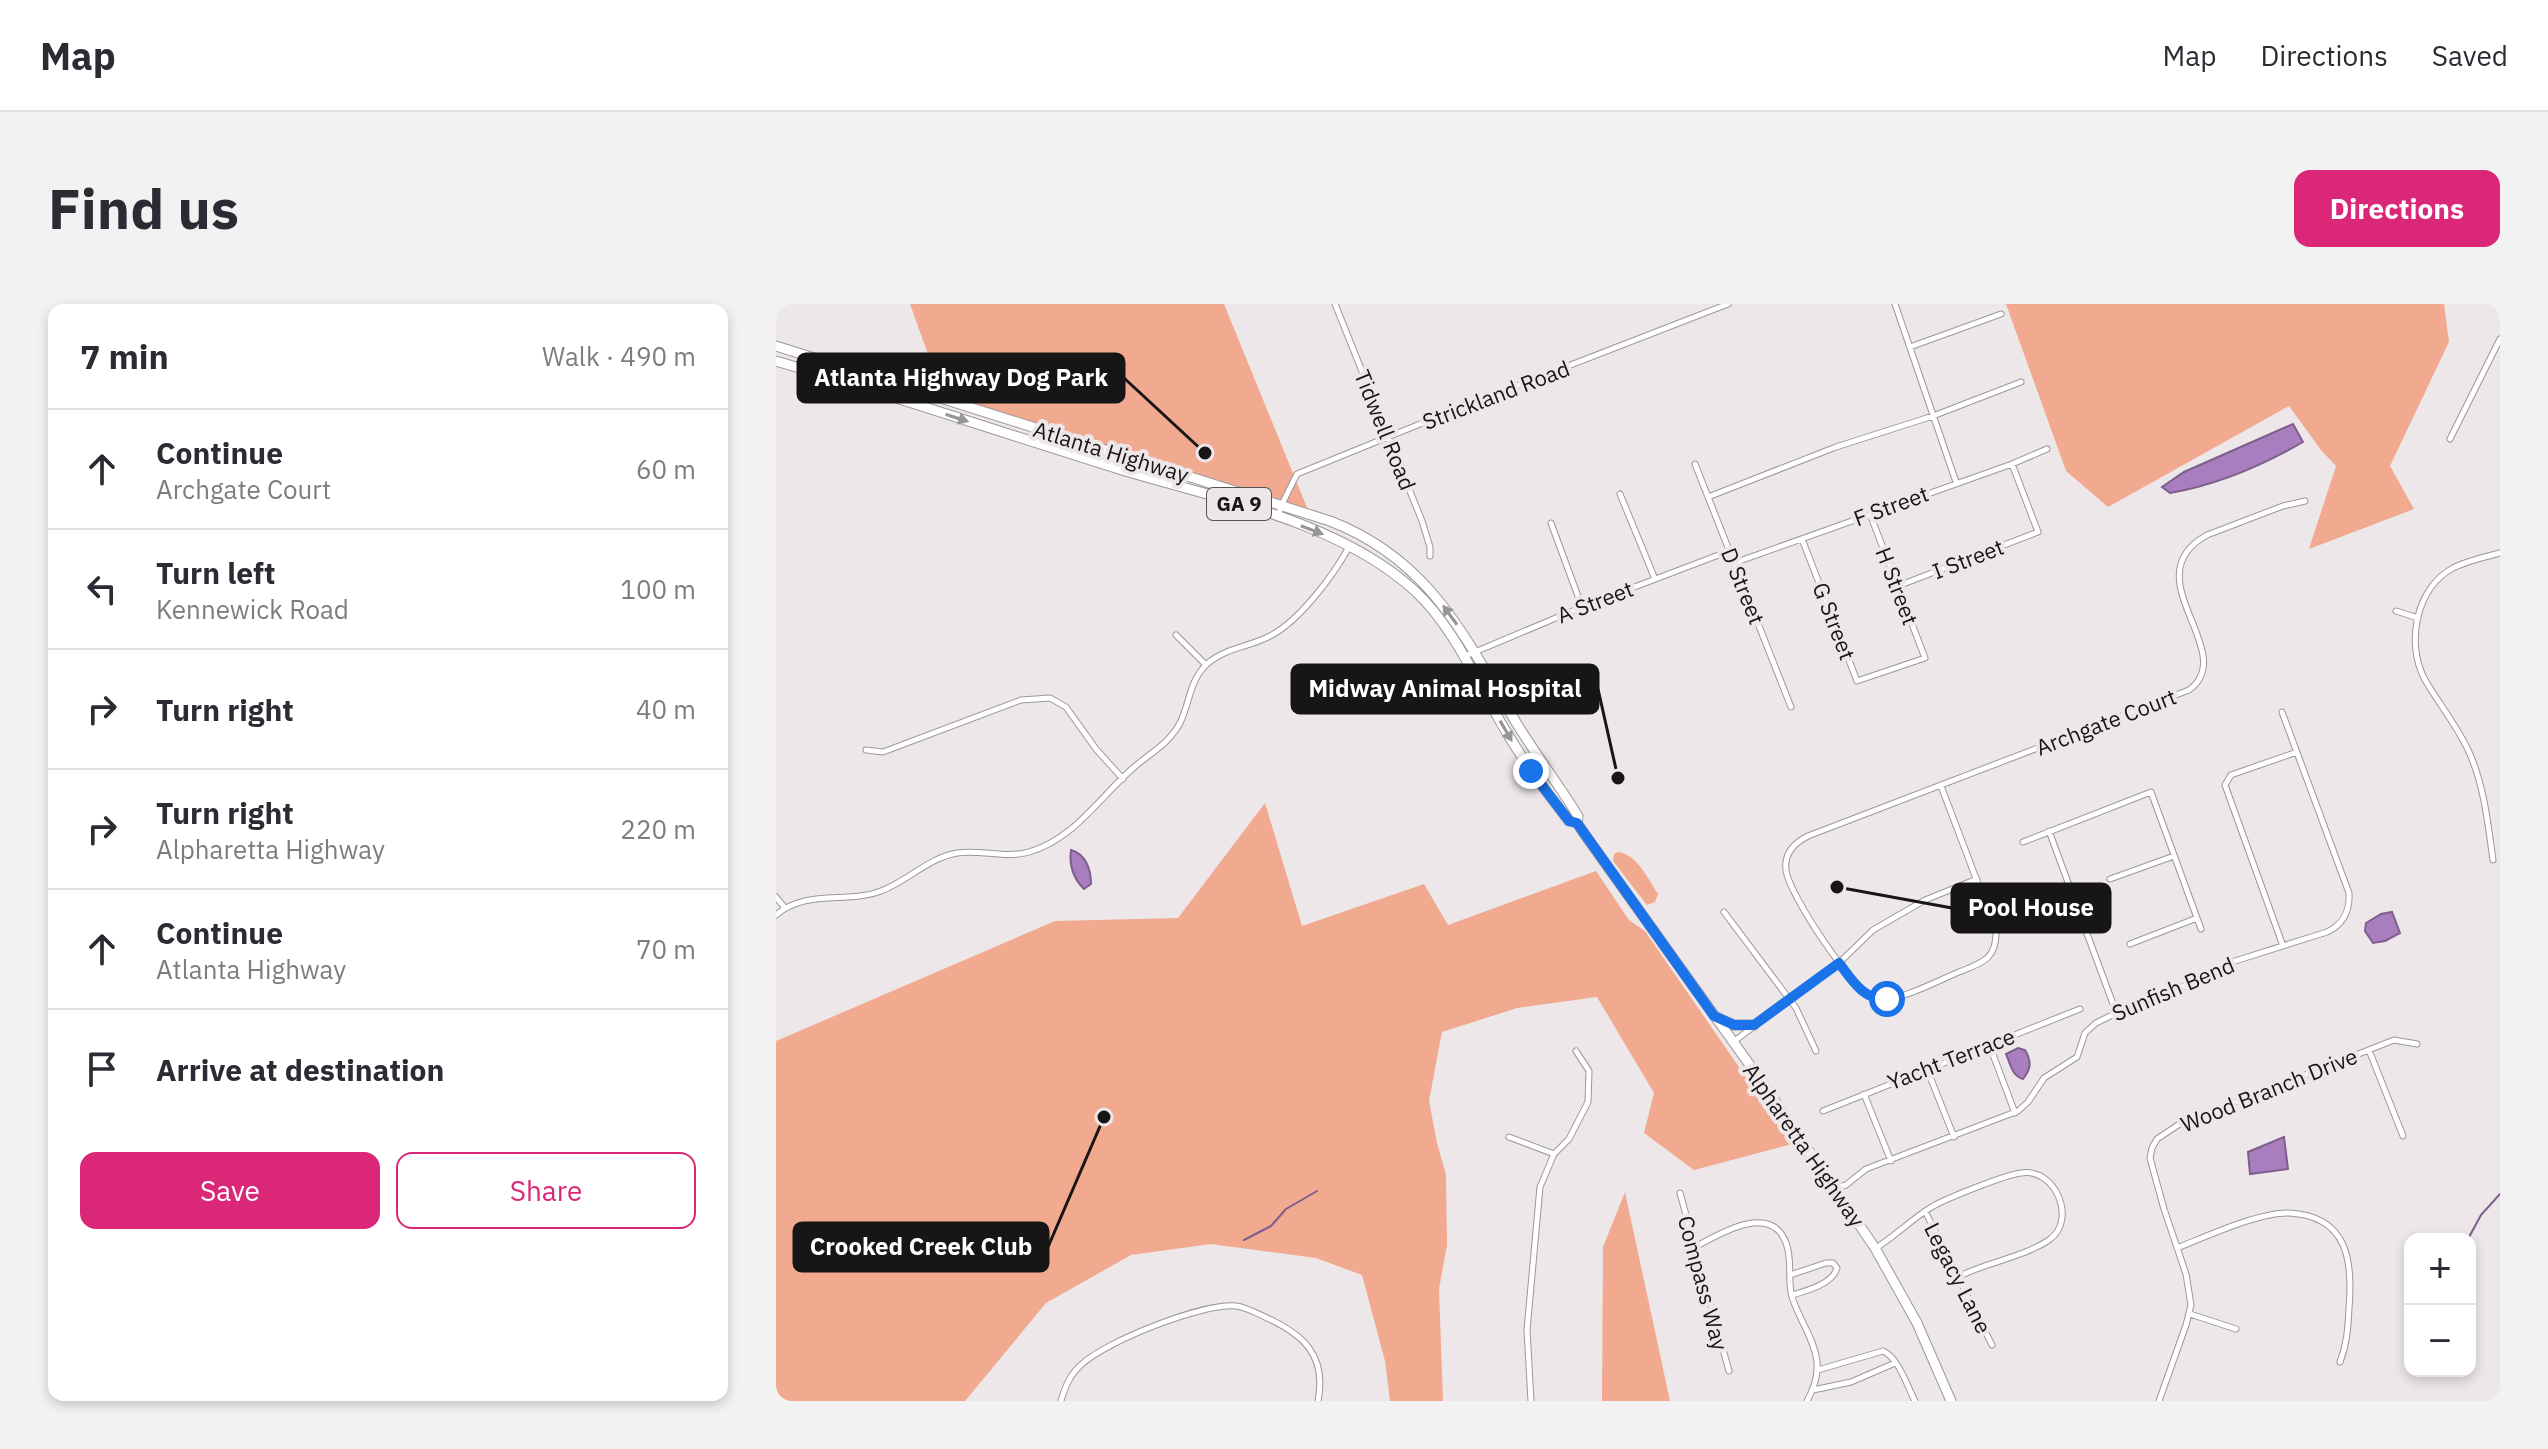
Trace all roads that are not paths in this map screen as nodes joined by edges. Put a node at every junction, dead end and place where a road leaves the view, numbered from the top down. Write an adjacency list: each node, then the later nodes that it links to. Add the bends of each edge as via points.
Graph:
1 (1335, 304): 11 (street, Tidwell Road)
2 (1728, 304): 11 (street, Strickland Road)
3 (1895, 304): 7 (street)
4 (2001, 314): 7 (street)
5 (2500, 339): 12 (street)
6 (776, 346): 20 (main road, Atlanta Highway / GA 9)
7 (1910, 347): 10 (street)
8 (776, 361): 22 (main road, Atlanta Highway / GA 9, one-way to 22)
9 (2021, 382): 10 (street)
10 (1933, 416): 16 (street); 18 (street)
11 (1390, 436): 20 (street, Strickland Road, via 1297,474); 28 (street, Tidwell Road)
12 (2450, 439)
13 (2047, 449): 15 (street, F Street)
14 (1695, 464): 18 (street, D Street)
15 (2012, 464): 16 (street, F Street); 31 (street, I Street, via 2038,532)
16 (1956, 482): 21 (street, F Street)
17 (1620, 494): 30 (street)
18 (1708, 497): 26 (street, D Street)
19 (2305, 501): 45 (street, Archgate Court, via 2207,535 2185,555 2180,588 2205,663 2194,686)
20 (1281, 506): 22 (street, Strickland Road); 36 (main road, Atlanta Highway / GA 9, one-way to 20, via 1438,597 1400,561 1343,526)
21 (1870, 514): 24 (street, F Street); 31 (street, H Street)
22 (1278, 518): 25 (main road, Atlanta Highway / GA 9, one-way to 25)
23 (1551, 523): 32 (street)
24 (1802, 539): 29 (street, F Street); 38 (street, G Street, via 1857,681)
25 (1349, 547): 37 (main road, Atlanta Highway / GA 9, via 1417,593); 39 (street, via 1287,625)
26 (1729, 551): 29 (street, D Street); 30 (street, A Street)
27 (2500, 553): 34 (street, via 2445,573)
28 (1430, 556)
29 (1734, 563): 40 (street, D Street)
30 (1655, 579): 32 (street, A Street)
31 (1898, 586): 38 (street, H Street)
32 (1582, 607): 36 (street, A Street)
33 (2396, 611): 34 (street)
34 (2418, 618): 50 (street, via 2415,638 2421,670 2472,760)
35 (1176, 635): 39 (street)
36 (1475, 652): 37 (street, A Street); 46 (main road, Atlanta Highway / GA 9, via 1578,816)
37 (1463, 657): 46 (main road, Atlanta Highway / GA 9, one-way to 46, via 1531,771 1569,821)
38 (1925, 658)
39 (1206, 665): 44 (street, via 1166,744)
40 (1791, 707)
41 (2282, 712): 43 (street, Sunfish Bend)
42 (866, 750): 44 (street, via 883,752 1021,700 1050,698 1066,707)
43 (2297, 752): 60 (street, Sunfish Bend, via 2349,902 2336,927); 60 (street, via 2231,775 2225,785)
44 (1123, 779): 54 (street, via 1082,820 1044,846 1011,855 960,852 880,892 810,899)
45 (1941, 786): 51 (street, Archgate Court); 61 (street, Archgate Court, via 1808,836 1789,852 1789,882)
46 (1577, 823): 65 (main road, Alpharetta Highway / GA 9)
47 (2049, 831): 48 (street); 49 (street, via 2151,792); 64 (street)
48 (2023, 842)
49 (2174, 856): 52 (street); 57 (street)
50 (2493, 860)
51 (1977, 879): 61 (street, via 1925,900 1873,930); 61 (street, Archgate Court, via 1996,944 1992,955 1974,966 1879,999 1862,991)
52 (2110, 879)
53 (776, 897): 54 (street)
54 (785, 908): 56 (street)
55 (1724, 912): 62 (street)
56 (776, 915)
57 (2197, 918): 58 (street); 59 (street)
58 (2201, 929)
59 (2130, 944)
60 (2283, 946): 64 (street, Sunfish Bend)
61 (1839, 963): 62 (street)
62 (1789, 998): 66 (street); 72 (street)
63 (2080, 1009): 68 (street, Yacht Terrace)
64 (2116, 1012): 76 (street, Sunfish Bend, via 2089,1027 2077,1057 2044,1078)
65 (1714, 1016): 66 (main road, via 1734,1025); 67 (main road, Alpharetta Highway / GA 9)
66 (1754, 1025): 67 (street)
67 (1732, 1042): 82 (main road, Alpharetta Highway / GA 9)
68 (1989, 1044): 73 (street, Yacht Terrace); 76 (street)
69 (2417, 1044): 70 (street, Wood Branch Drive, via 2394,1040)
70 (2369, 1050): 77 (street); 87 (street, Wood Branch Drive, via 2178,1125 2157,1139 2150,1158)
71 (1576, 1051): 80 (street, via 1589,1071 1588,1102 1569,1139)
72 (1816, 1051)
73 (1927, 1069): 74 (street, Yacht Terrace); 79 (street)
74 (1864, 1094): 75 (street, Yacht Terrace); 81 (street)
75 (1823, 1111)
76 (2015, 1113): 79 (street, Sunfish Bend)
77 (2403, 1136)
78 (1509, 1137): 80 (street)
79 (1954, 1137): 81 (street, Sunfish Bend)
80 (1554, 1154): 101 (street, via 1540,1187 1528,1320)
81 (1891, 1161): 82 (street, Sunfish Bend)
82 (1835, 1188): 86 (main road, Alpharetta Highway / GA 9)
83 (1680, 1193): 85 (street, Compass Way)
84 (1925, 1211): 86 (street); 89 (street, Legacy Lane); 89 (street, via 2023,1172 2041,1176 2058,1195 2062,1221 2052,1238)
85 (1695, 1247): 88 (street, via 1741,1225 1767,1224 1786,1243); 97 (street, Compass Way)
86 (1875, 1248): 104 (main road, Alpharetta Highway / GA 9, via 1917,1323)
87 (2177, 1248): 91 (street, Wood Branch Drive, via 2189,1284); 94 (street, via 2278,1214 2299,1215 2328,1227 2343,1242 2351,1265 2347,1342)
88 (1790, 1276): 90 (street); 90 (street, via 1826,1263 1837,1268 1827,1281)
89 (1958, 1277): 93 (street, Legacy Lane)
90 (1792, 1295): 96 (street)
91 (2190, 1314): 92 (street); 105 (street, Wood Branch Drive)
92 (2236, 1329)
93 (1992, 1345)
94 (2340, 1362)
95 (1895, 1363): 96 (street, via 1883,1351); 98 (street, via 1851,1382); 103 (street)
96 (1818, 1370): 98 (street)
97 (1729, 1371)
98 (1813, 1390): 102 (street)
99 (1061, 1401): 100 (street, via 1081,1365 1116,1343 1148,1328 1236,1306 1287,1327 1303,1340 1321,1379)
100 (1318, 1401)
101 (1531, 1401)
102 (1807, 1401)
103 (1915, 1401)
104 (1951, 1401)
105 (2159, 1401)

